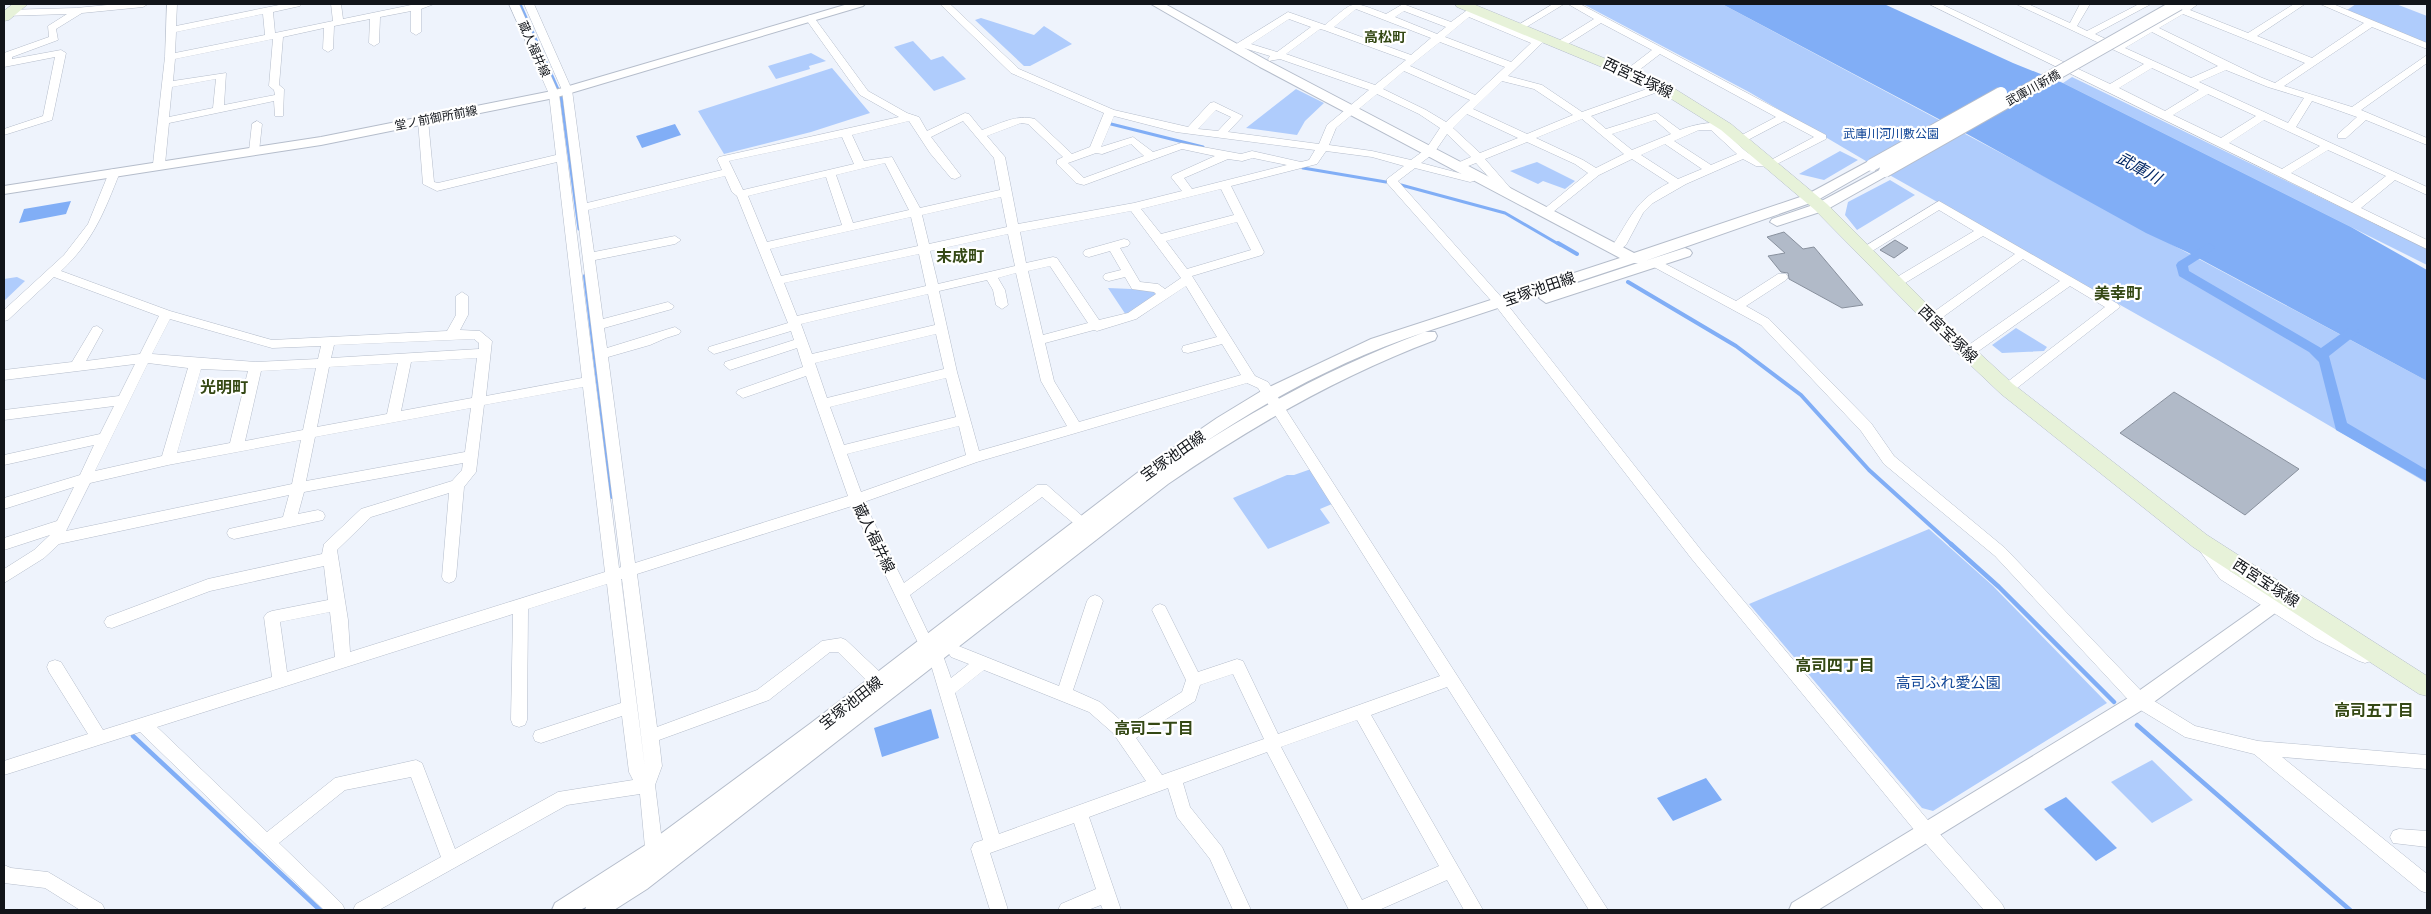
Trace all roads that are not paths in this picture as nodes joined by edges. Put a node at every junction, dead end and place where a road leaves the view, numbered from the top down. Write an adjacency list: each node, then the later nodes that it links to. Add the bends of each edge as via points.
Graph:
1 (21, 4): 31 (main road)
2 (143, 4): 28 (street)
3 (172, 4): 43 (street)
4 (297, 4): 29 (street)
5 (336, 4): 36 (street)
6 (429, 4): 25 (street)
7 (514, 4): 76 (street, 蔵人福井線)
8 (529, 4): 76 (street)
9 (859, 4): 33 (street, 堂ノ前御所前線)
10 (945, 4): 84 (street, via 1015,71)
11 (1157, 4): 51 (street)
12 (1559, 4): 40 (street)
13 (1573, 4): 35 (street)
14 (1934, 4): 73 (street)
15 (2021, 4): 41 (street)
16 (2085, 4): 41 (street)
17 (2146, 4): 45 (street)
18 (2160, 4): 130 (street, 武庫川新橋, bridge)
19 (2166, 4): 26 (street)
20 (2193, 4): 26 (street)
21 (2300, 4): 47 (street)
22 (2325, 4): 30 (street)
23 (2352, 4): 30 (street)
24 (1356, 5): 34 (street); 39 (street)
25 (416, 6): 32 (street); 44 (street)
26 (2181, 7): 42 (street); 47 (street); 130 (street, 武庫川新橋, bridge)
27 (1468, 8): 38 (street); 40 (main road, 西宮宝塚線); 64 (street, via 1538,42)
28 (80, 9): 31 (street); 61 (street, via 51,28 54,38 7,55)
29 (268, 10): 43 (street); 46 (street)
30 (2342, 10): 37 (street)
31 (6, 14)
32 (375, 15): 36 (street); 49 (street)
33 (810, 18): 76 (street, 堂ノ前御所前線); 90 (street, via 864,93)
34 (1387, 18): 38 (street, via 1403,6); 48 (street)
35 (1601, 19): 50 (street); 55 (street)
36 (334, 23): 46 (street); 54 (street)
37 (2371, 23): 52 (street); 60 (street)
38 (1453, 26): 48 (street)
39 (1322, 27): 51 (street, via 1288,15); 56 (street); 59 (street)
40 (1520, 27): 50 (main road, 西宮宝塚線)
41 (2072, 27): 45 (street)
42 (2152, 28): 53 (street); 65 (street)
43 (171, 30): 57 (street)
44 (416, 32)
45 (2088, 34): 53 (street)
46 (274, 36): 57 (street); 78 (street, via 274,86 279,89)
47 (2249, 36): 60 (street)
48 (1439, 37): 59 (street); 64 (street)
49 (374, 43)
50 (1562, 44): 67 (main road, 西宮宝塚線)
51 (1239, 46): 56 (street); 62 (street)
52 (2427, 46)
53 (2118, 48): 63 (street)
54 (328, 49)
55 (1660, 49): 67 (street); 91 (street)
56 (1279, 56): 62 (street); 75 (street)
57 (170, 57): 70 (street)
58 (2427, 58): 83 (street)
59 (1413, 60): 66 (street)
60 (2312, 62): 71 (street)
61 (5, 64): 99 (street, via 61,54 48,118)
62 (1264, 64): 82 (street)
63 (2152, 64): 69 (street); 73 (street)
64 (1512, 66): 68 (street)
65 (2226, 66): 69 (street); 71 (street)
66 (1403, 68): 75 (street); 79 (street)
67 (1630, 72): 72 (main road, 西宮宝塚線)
68 (1500, 77): 79 (street); 86 (street, via 1538,87)
69 (2191, 82): 74 (street)
70 (167, 86): 80 (street, via 222,75); 92 (street)
71 (2278, 86): 77 (street)
72 (1662, 87): 86 (street); 95 (main road, 西宮宝塚線)
73 (2111, 88): 87 (street)
74 (2207, 90): 87 (street); 88 (street)
75 (1375, 91): 82 (street); 96 (street, via 1418,108)
76 (561, 92): 93 (street, 堂ノ前御所前線); 119 (street); 153 (street)
77 (2310, 96): 83 (street); 97 (street)
78 (280, 97): 80 (street); 85 (street)
79 (1476, 99): 81 (street)
80 (218, 109): 92 (street)
81 (1465, 109): 96 (street); 107 (street)
82 (1352, 110): 112 (street, via 1331,127); 116 (street)
83 (2353, 111): 89 (street)
84 (1110, 112): 98 (street); 114 (street)
85 (279, 114)
86 (1582, 115): 102 (street); 107 (street)
87 (2166, 116): 110 (street)
88 (2263, 116): 97 (street); 110 (street)
89 (2364, 116): 106 (street); 109 (street)
90 (910, 117): 100 (street); 105 (street, via 915,119)
91 (1784, 117): 113 (street); 124 (street, via 1822,137)
92 (164, 120): 123 (street)
93 (423, 120): 115 (street, 堂ノ前御所前線); 119 (street, via 429,184 437,187)
94 (257, 124): 115 (street)
95 (1720, 127): 104 (street, via 1697,127); 113 (main road, 西宮宝塚線)
96 (1446, 128): 116 (street); 122 (street)
97 (2289, 129): 111 (street)
98 (1191, 130): 101 (street); 101 (street, via 1214,105 1238,116)
99 (4, 132)
100 (845, 132): 125 (street); 127 (street)
101 (1222, 133): 112 (street)
102 (1605, 133): 104 (street, via 1657,116); 117 (street)
103 (982, 134): 105 (street, via 965,116); 121 (street, via 1020,120 1031,121); 144 (street, via 999,157)
104 (1679, 135): 108 (street)
105 (925, 136): 137 (street)
106 (2342, 136)
107 (1528, 138): 122 (street); 135 (street)
108 (1666, 140): 117 (street); 131 (street)
109 (2426, 140)
110 (2221, 143): 136 (street)
111 (2327, 146): 136 (street); 138 (street)
112 (1322, 147): 126 (street, via 1313,162); 128 (street, via 1372,154)
113 (1743, 147): 124 (main road, 西宮宝塚線); 131 (street)
114 (1098, 150): 120 (street, via 1133,140); 121 (street); 133 (street, via 1100,160)
115 (254, 151): 123 (street, 堂ノ前御所前線)
116 (1430, 151): 128 (street); 129 (street)
117 (1632, 154): 135 (street); 141 (street)
118 (1227, 155): 120 (street, via 1181,146); 126 (street, via 1242,158 1252,154); 146 (street, via 1177,177)
119 (562, 157): 155 (street)
120 (1152, 157): 133 (street)
121 (1070, 158): 133 (street, via 1061,162 1080,181)
122 (1478, 158): 129 (street); 145 (street)
123 (159, 164): 132 (street, 堂ノ前御所前線)
124 (1771, 164): 148 (main road, 西宮宝塚線)
125 (726, 165): 147 (street, 蔵人福井線, via 738,192); 153 (street, via 658,191)
126 (1300, 165): 140 (street)
127 (860, 166): 134 (street); 151 (street, via 888,159)
128 (1412, 166): 139 (street); 187 (street, via 1392,181)
129 (1459, 166): 145 (street)
130 (1878, 168): 148 (street)
131 (1711, 170): 141 (street)
132 (114, 172): 142 (street, 堂ノ前御所前線); 172 (street, via 93,225 68,258)
133 (1110, 172)
134 (830, 173): 147 (street); 156 (street)
135 (1595, 173): 152 (street)
136 (2283, 173): 150 (street)
137 (955, 176)
138 (2393, 176): 143 (street); 150 (street)
139 (1470, 179)
140 (1224, 184): 146 (street); 154 (street)
141 (1679, 184): 163 (street, via 1648,200 1633,217 1625,239)
142 (4, 190)
143 (2426, 190)
144 (1006, 192): 151 (street); 157 (street)
145 (1508, 192): 152 (street)
146 (1189, 193): 149 (street)
147 (742, 194): 162 (street, 蔵人福井線)
148 (1816, 202): 165 (main road, 西宮宝塚線); 169 (street, 宝塚池田線); 170 (street)
149 (1134, 207): 157 (street); 159 (street)
150 (2352, 208): 161 (street)
151 (916, 212): 156 (street); 164 (street)
152 (1548, 212): 163 (street)
153 (583, 214): 155 (street); 168 (street)
154 (1240, 217): 159 (street); 175 (street, via 1258,252)
155 (570, 224): 218 (street)
156 (849, 228): 162 (street)
157 (1013, 229): 164 (street); 171 (street)
158 (1982, 231): 165 (street, via 1939,205); 167 (street); 180 (street)
159 (1158, 239): 175 (street)
160 (675, 240): 168 (street)
161 (2426, 243)
162 (764, 247): 178 (street, 蔵人福井線)
163 (1617, 248): 169 (street)
164 (923, 249): 178 (street); 181 (street)
165 (1865, 250): 180 (main road, 西宮宝塚線)
166 (1089, 253): 173 (street, via 1119,245)
167 (2023, 254): 179 (street); 190 (street)
168 (589, 256): 192 (street)
169 (1632, 258): 170 (street); 187 (street, 宝塚池田線)
170 (1656, 262): 186 (street); 187 (street)
171 (1021, 268): 174 (street); 193 (street, via 1053,261); 199 (street)
172 (52, 272): 188 (street); 189 (street)
173 (1128, 272): 176 (street); 183 (street, via 1136,286 1158,288)
174 (990, 274): 181 (street); 184 (street, via 999,290)
175 (1186, 276): 183 (street); 198 (street)
176 (1110, 277)
177 (1782, 278): 186 (street)
178 (777, 281): 191 (street, 蔵人福井線)
179 (2069, 281): 204 (street); 219 (street, via 2114,307)
180 (1896, 283): 190 (main road, 西宮宝塚線)
181 (933, 287): 191 (street); 194 (street)
182 (462, 296): 197 (street, via 462,315)
183 (1163, 296): 193 (street, via 1132,316)
184 (1002, 305)
185 (668, 306): 192 (street)
186 (1738, 306): 273 (street, via 1765,322 1799,355 1866,427 1889,460 2000,552)
187 (1503, 307): 222 (street); 289 (street, via 1696,554)
188 (166, 314): 200 (street, via 272,344); 207 (street)
189 (4, 317)
190 (1932, 319): 204 (main road, 西宮宝塚線)
191 (794, 323): 201 (street, 蔵人福井線); 203 (street)
192 (598, 325): 206 (street)
193 (1097, 327): 199 (street)
194 (942, 328): 212 (street); 215 (street)
195 (97, 330): 213 (street)
196 (675, 331): 206 (street)
197 (452, 334): 200 (street); 205 (street, via 476,334 486,341)
198 (1225, 339): 202 (street); 217 (street)
199 (1040, 340): 228 (street, via 1048,382)
200 (328, 342): 210 (street)
201 (801, 342): 211 (street); 212 (street, 蔵人福井線)
202 (1188, 349)
203 (714, 350)
204 (1968, 352): 219 (main road, 西宮宝塚線)
205 (484, 353): 208 (street); 223 (street)
206 (602, 354): 250 (street)
207 (144, 358): 209 (street); 213 (street); 221 (street)
208 (404, 359): 210 (street); 226 (street)
209 (196, 364): 214 (street); 236 (street)
210 (323, 364): 214 (street); 229 (street)
211 (730, 364)
212 (809, 365): 220 (street); 224 (street, 蔵人福井線)
213 (76, 366): 216 (street)
214 (256, 367): 231 (street)
215 (952, 372): 224 (street); 227 (street)
216 (4, 375)
217 (1250, 379): 222 (street, via 1260,382); 228 (street, via 1240,379)
218 (589, 381): 223 (street); 251 (street)
219 (2007, 389): 247 (main road, 西宮宝塚線)
220 (743, 393)
221 (125, 400): 225 (street); 230 (street)
222 (1273, 400): 244 (street, 宝塚池田線, via 1184,448); 261 (street); 267 (street)
223 (478, 402): 226 (street); 233 (street)
224 (822, 404): 232 (street, 蔵人福井線)
225 (4, 415)
226 (393, 418): 229 (street)
227 (964, 420): 232 (street); 234 (street)
228 (1075, 428): 234 (street)
229 (308, 434): 231 (street); 239 (street)
230 (105, 438): 235 (street); 237 (street)
231 (236, 448): 236 (street)
232 (839, 451): 240 (street, 蔵人福井線)
233 (472, 456): 238 (street, via 469,472); 239 (street)
234 (974, 458): 240 (street)
235 (4, 460)
236 (168, 460): 237 (street)
237 (85, 478): 241 (street); 245 (street)
238 (457, 485): 249 (street, via 366,513 329,548); 253 (street)
239 (298, 488): 243 (street); 245 (street)
240 (856, 499): 250 (street); 254 (street, 蔵人福井線)
241 (4, 503)
242 (318, 516): 243 (street)
243 (289, 522): 246 (street)
244 (1083, 523): 254 (street, via 1042,489); 261 (street, 宝塚池田線)
245 (59, 532): 248 (street); 252 (street, via 39,554)
246 (234, 532)
247 (2200, 541): 258 (street, via 2225,575); 270 (main road, 西宮宝塚線)
248 (4, 544)
249 (329, 559): 257 (street); 260 (street, via 208,585)
250 (630, 569): 251 (street); 279 (street)
251 (612, 576): 256 (street); 274 (street)
252 (4, 577)
253 (449, 577)
254 (901, 593): 261 (street, 蔵人福井線)
255 (1095, 601): 272 (street)
256 (521, 604): 263 (street); 276 (street)
257 (336, 605): 263 (street); 268 (street, via 272,617)
258 (2272, 606): 270 (street, via 2320,634); 273 (street)
259 (1160, 610): 266 (street)
260 (112, 622)
261 (931, 649): 269 (street, 宝塚池田線); 271 (street, 蔵人福井線); 297 (street)
262 (956, 652): 264 (street)
263 (343, 660): 268 (street)
264 (982, 662): 271 (street); 272 (street, via 1039,687)
265 (55, 667): 281 (street)
266 (1194, 680): 280 (street, via 1189,696); 282 (street, via 1237,666)
267 (1450, 680): 275 (street); 311 (street)
268 (280, 681): 277 (street)
269 (878, 681): 279 (street, via 841,644 827,646 763,695); 294 (street, 宝塚池田線)
270 (2427, 686)
271 (947, 690): 293 (street, 蔵人福井線)
272 (1064, 694): 280 (street, via 1083,700 1101,712)
273 (2140, 701): 283 (street, via 2191,732); 289 (street)
274 (629, 707): 278 (street); 287 (street, via 637,772)
275 (1362, 712): 282 (street); 296 (street)
276 (519, 720)
277 (144, 725): 281 (street); 292 (street)
278 (541, 736)
279 (651, 736): 287 (street, via 654,766)
280 (1124, 737): 286 (street, via 1143,765)
281 (99, 738): 285 (street)
282 (1272, 744): 286 (street); 309 (street)
283 (2258, 748): 284 (street); 299 (street)
284 (2427, 762)
285 (4, 768)
286 (1167, 782): 288 (street); 308 (street, via 1183,811 1216,853)
287 (648, 785): 294 (street); 295 (street, via 564,798)
288 (1079, 813): 293 (street); 300 (street)
289 (1926, 831): 312 (street); 313 (street)
290 (2399, 837): 291 (street)
291 (2427, 839)
292 (266, 843): 295 (street, via 341,783 416,768); 302 (street)
293 (994, 844): 306 (street, via 980,849)
294 (654, 851): 297 (street); 304 (street, 宝塚池田線)
295 (451, 860): 303 (street)
296 (1451, 869): 309 (street); 310 (street)
297 (657, 870): 305 (street)
298 (4, 873): 301 (street, via 48,880)
299 (2427, 885)
300 (1109, 902): 307 (street)
301 (96, 910)
302 (336, 910)
303 (362, 910)
304 (562, 910)
305 (595, 910)
306 (999, 910)
307 (1067, 910)
308 (1242, 910)
309 (1358, 910)
310 (1474, 910)
311 (1599, 910)
312 (1799, 910)
313 (1996, 910)

